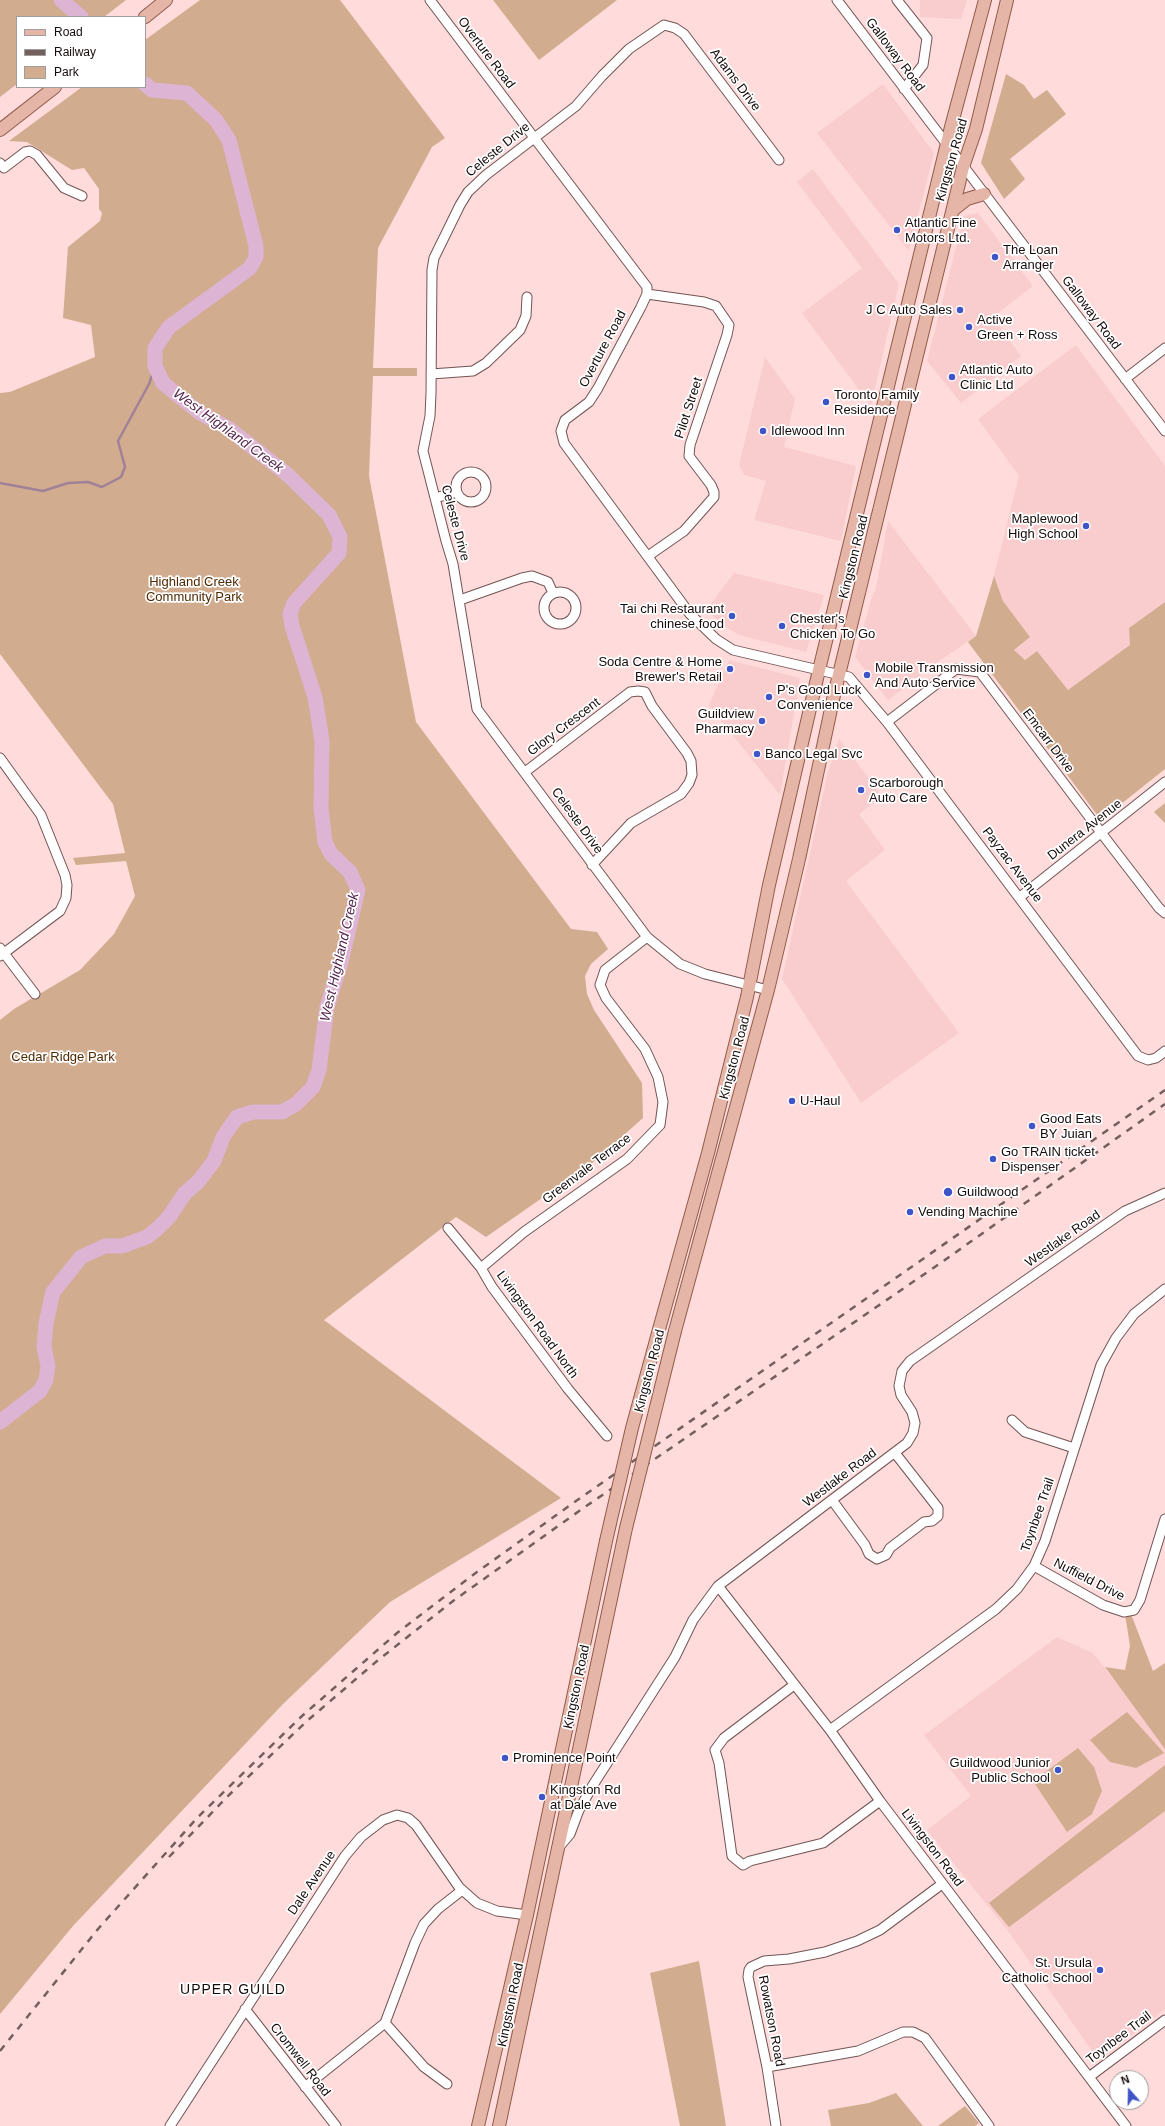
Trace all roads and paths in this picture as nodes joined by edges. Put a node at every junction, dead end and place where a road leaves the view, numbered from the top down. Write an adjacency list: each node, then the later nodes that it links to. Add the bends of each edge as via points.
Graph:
1 (166, 0): 7 (main road)
2 (430, 0): 12 (street, Overture Road)
3 (837, 0): 10 (street, Galloway Road)
4 (897, 0): 10 (street, via 927,38 923,65)
5 (985, 0): 13 (main road, Kingston Road)
6 (1006, 0): 16 (main road, Kingston Road, via 976,129)
7 (146, 16)
8 (664, 25): 12 (street, Celeste Drive, via 629,49 576,106); 14 (street, Adams Drive, via 684,34)
9 (54, 88): 11 (main road)
10 (904, 89): 13 (street, Galloway Road)
11 (0, 130)
12 (534, 137): 20 (street, Overture Road, via 647,287); 23 (street, Celeste Drive, via 468,192 434,258 431,284)
13 (948, 147): 16 (street, Galloway Road); 31 (main road, Kingston Road)
14 (779, 160)
15 (0, 163): 18 (street, via 4,168 30,151 37,155 64,188)
16 (963, 167): 17 (street, Galloway Road); 19 (main road, Kingston Road)
17 (984, 194): 19 (main road, via 967,199); 24 (street, Galloway Road)
18 (82, 196)
19 (953, 210): 32 (main road, Kingston Road)
20 (647, 294): 28 (street, Overture Road, via 598,388 589,402 565,420 561,431 564,443); 28 (street, Pilot Street, via 716,306 729,325 690,445 689,456 711,485 714,497 684,531)
21 (527, 297): 23 (street, via 526,316 520,330 486,363 473,371)
22 (1165, 348): 24 (street)
23 (431, 374): 27 (street, Celeste Drive, via 430,416 423,451)
24 (1125, 379): 25 (street, Galloway Road)
25 (1165, 431)
26 (456, 492): 27 (street)
27 (435, 498): 30 (street, Celeste Drive)
28 (648, 556): 31 (street, Overture Road, via 690,614 716,639 733,650)
29 (553, 593): 30 (street, via 548,582 532,576)
30 (460, 600): 35 (street, Celeste Drive, via 477,709)
31 (819, 670): 32 (street, Overture Road); 43 (main road, Kingston Road)
32 (839, 673): 33 (street, Payzac Avenue, via 849,677); 44 (main road, Kingston Road)
33 (887, 722): 37 (street, Emcarr Drive, via 956,669 980,672); 39 (street, Payzac Avenue)
34 (0, 758): 42 (street, via 41,815 67,885 66,898 60,911)
35 (525, 772): 38 (street, Celeste Drive); 38 (street, Glory Crescent, via 630,692 645,692 652,706 687,753 691,761 692,774 681,794 631,823)
36 (1165, 782): 37 (street, Dunera Avenue)
37 (1102, 834): 39 (street, Dunera Avenue); 40 (street, Emcarr Drive)
38 (592, 864): 41 (street, Celeste Drive)
39 (1020, 897): 46 (street, Payzac Avenue, via 1138,1056 1148,1060)
40 (1165, 913)
41 (647, 937): 43 (street, Celeste Drive, via 680,964); 49 (street, Greenvale Terrace, via 605,970 600,985 606,998 645,1049 658,1077 663,1102 660,1125 627,1158 524,1232)
42 (1, 952): 45 (street)
43 (749, 986): 44 (street, Celeste Drive); 65 (main road, Kingston Road, bridge, via 708,1154 632,1428)
44 (768, 990): 62 (main road, Kingston Road, bridge, via 675,1332 626,1528)
45 (35, 994)
46 (1165, 1051)
47 (1165, 1193): 54 (street, Westlake Road, via 1126,1211 910,1361 902,1371 899,1386 901,1395 912,1412 913,1433 907,1443)
48 (448, 1228): 49 (street, Livingston Road North)
49 (481, 1268): 52 (street, Livingston Road North, via 492,1287 568,1390)
50 (1165, 1289): 53 (street, Toynbee Trail, via 1134,1314 1116,1338 1101,1365)
51 (1012, 1420): 53 (street, via 1025,1432)
52 (607, 1436)
53 (1074, 1448): 57 (street, Toynbee Trail, via 1045,1542)
54 (895, 1453): 55 (street, Westlake Road); 55 (street, via 938,1508 938,1516 932,1521 924,1522 890,1548 886,1555 877,1559 869,1554)
55 (832, 1500): 58 (street, Westlake Road)
56 (1165, 1519): 57 (street, Nuffield Drive, via 1140,1600 1134,1610 1124,1612 1103,1605)
57 (1034, 1566): 60 (street, Toynbee Trail, via 1017,1589 996,1609)
58 (718, 1586): 59 (street, Livingston Road); 62 (street, Westlake Road, via 693,1620 675,1657 593,1785 579,1810 570,1834)
59 (794, 1686): 60 (street, Livingston Road); 61 (street, via 724,1738 715,1750 732,1856 743,1864 815,1846 823,1843)
60 (830, 1730): 61 (street, Livingston Road)
61 (880, 1801): 63 (street, Livingston Road)
62 (558, 1848): 76 (main road, Kingston Road)
63 (942, 1884): 69 (street, Rowatson Road, via 880,1930 857,1941 825,1952 764,1961 751,1967 748,1977); 70 (street, Livingston Road)
64 (461, 1890): 65 (street, Dale Avenue, via 477,1903 497,1911); 66 (street, Dale Avenue, via 416,1825 408,1818 397,1815 383,1820 362,1837 345,1856); 68 (street, via 424,1924)
65 (527, 1915): 75 (main road, Kingston Road)
66 (245, 2009): 72 (street, Cromwell Road); 73 (street, Dale Avenue)
67 (1165, 2020): 70 (street, Toynbee Trail)
68 (386, 2023): 71 (street, via 424,2067); 72 (street)
69 (767, 2067): 77 (street, Rowatson Road); 78 (street, via 858,2051 903,2032 913,2032 925,2038)
70 (1089, 2077): 79 (street, Livingston Road)
71 (447, 2084)
72 (305, 2086): 74 (street, Cromwell Road)
73 (170, 2126)
74 (336, 2126)
75 (478, 2126)
76 (499, 2126)
77 (776, 2126)
78 (989, 2126)
79 (1126, 2126)

